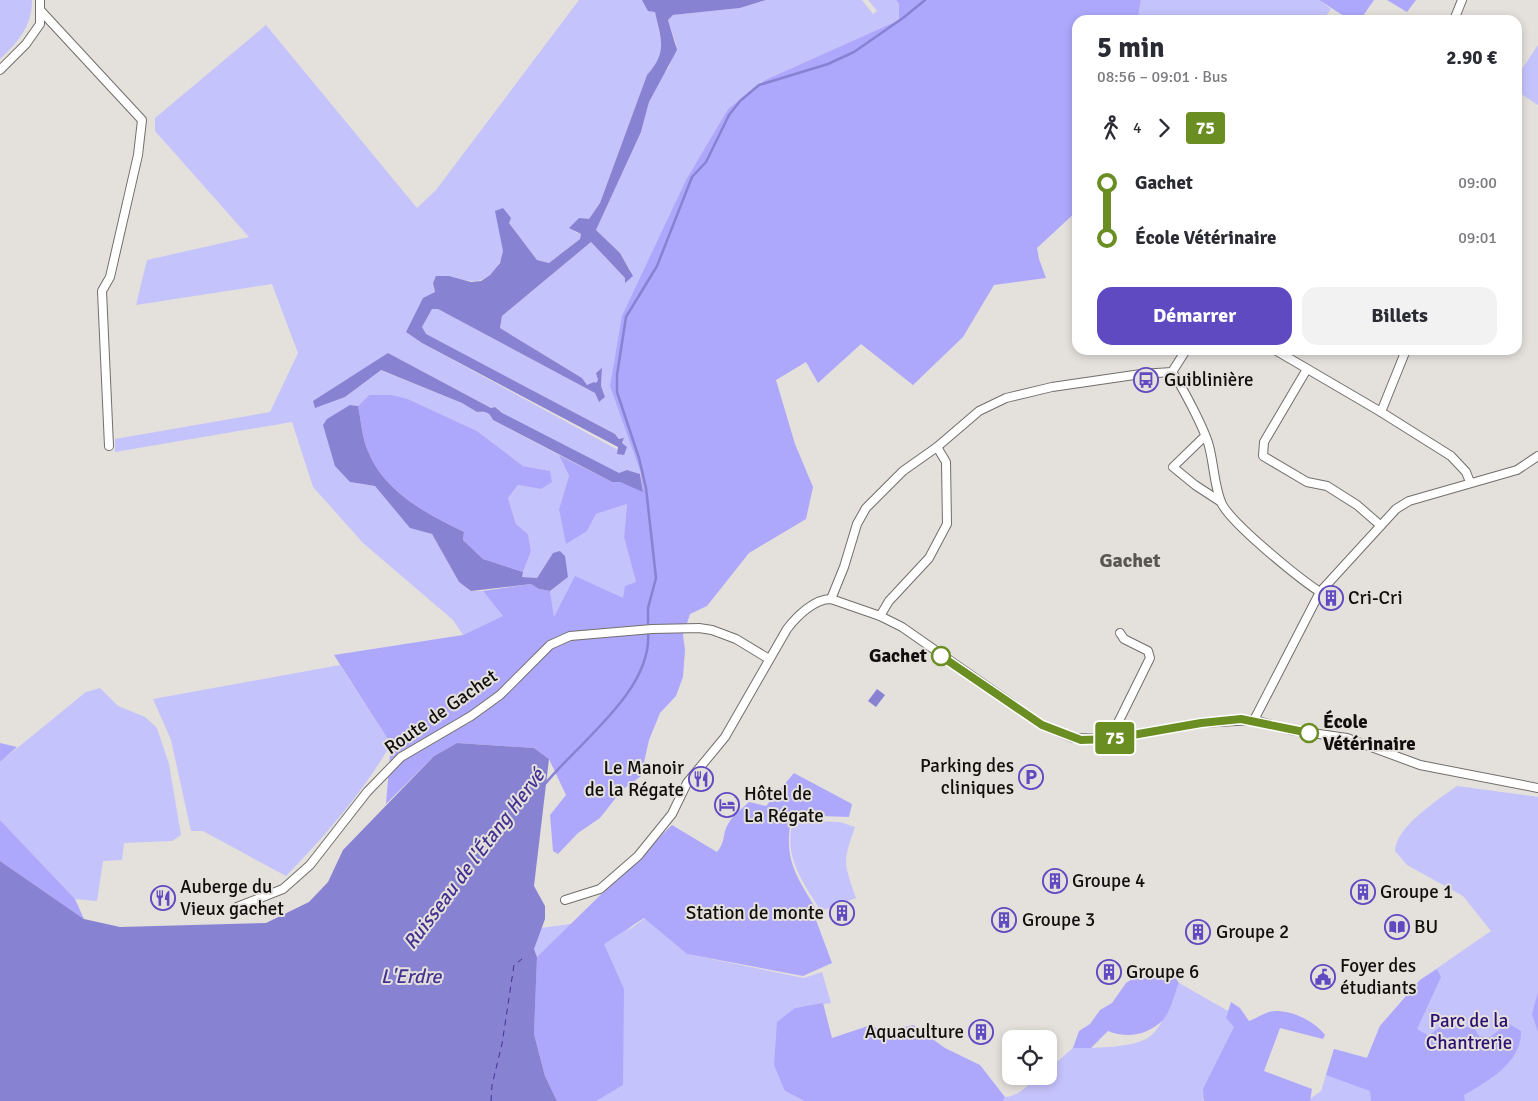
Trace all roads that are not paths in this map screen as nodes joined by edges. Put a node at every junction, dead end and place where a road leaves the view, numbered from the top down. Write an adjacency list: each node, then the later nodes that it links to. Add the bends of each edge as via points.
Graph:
1 (40, 0): 3 (street)
2 (1462, 0): 4 (street)
3 (41, 11): 5 (street, via 40,24 26,44); 13 (street, via 142,120 136,164 110,277 102,291)
4 (1456, 15)
5 (0, 70)
6 (1183, 355): 10 (street)
7 (1283, 355): 9 (street)
8 (1404, 355): 11 (street)
9 (1307, 369): 11 (street); 18 (street, via 1264,442 1263,456 1307,482 1327,486)
10 (1172, 372): 12 (street); 14 (street, via 1140,374 1006,398 979,410)
11 (1381, 412): 16 (street, via 1451,456 1466,472)
12 (1205, 436): 17 (street); 17 (street, via 1173,467)
13 (109, 446)
14 (937, 447): 20 (street, via 896,478 866,508 857,524); 21 (street, via 946,462 947,524 929,558 889,601)
15 (1538, 456): 16 (street, via 1516,470)
16 (1470, 482): 18 (street, via 1409,501 1396,508)
17 (1221, 502): 19 (street, via 1248,533)
18 (1380, 525): 19 (street)
19 (1320, 592): 24 (street)
20 (831, 599): 21 (street); 23 (street, via 820,601 794,621)
21 (880, 616): 25 (street, via 902,627 1042,725 1081,740)
22 (1120, 633): 25 (street, via 1124,640 1148,651 1150,658)
23 (769, 659): 27 (street, via 725,737 687,783 672,814 638,856 600,889); 28 (street, Route de Gachet, via 736,639 712,630 649,629 570,636 550,645 500,695 401,757 367,792 310,865 283,889)
24 (1254, 720): 25 (street, via 1201,723); 26 (street, via 1291,730 1347,738 1420,766)
25 (1110, 739)
26 (1538, 788)
27 (565, 900)
28 (237, 907)

